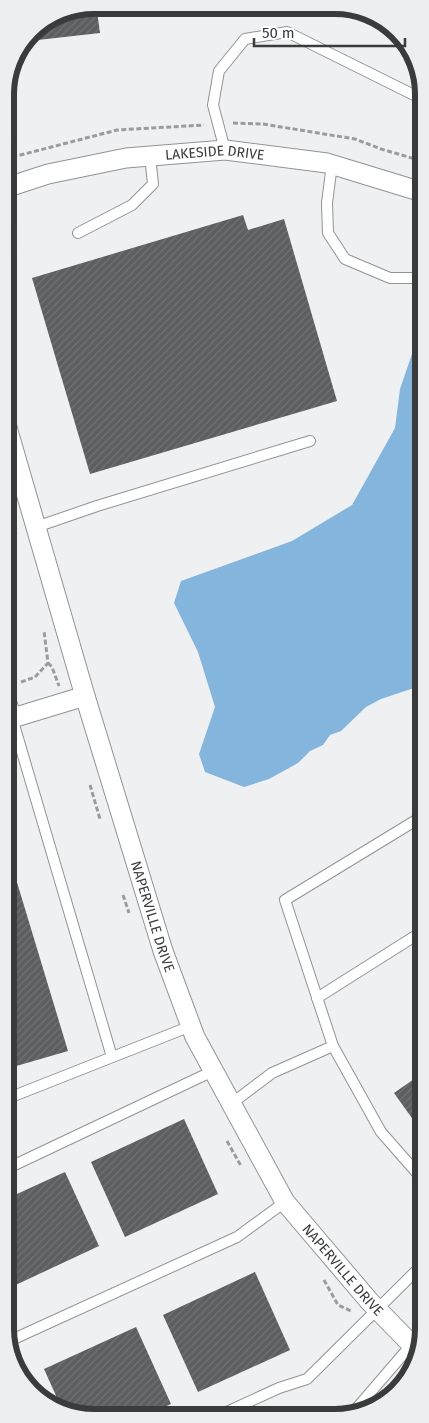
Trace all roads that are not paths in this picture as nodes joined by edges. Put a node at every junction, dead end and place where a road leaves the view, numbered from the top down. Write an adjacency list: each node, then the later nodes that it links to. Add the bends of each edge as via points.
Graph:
1 (415, 96): 2 (lane, via 287,32 245,39 219,71 213,105)
2 (225, 150): 3 (street, LAKESIDE DRIVE); 4 (street, LAKESIDE DRIVE)
3 (150, 156): 5 (street, LAKESIDE DRIVE, via 48,174); 7 (lane, via 153,184 132,205)
4 (332, 164): 6 (street, LAKESIDE DRIVE); 8 (lane, via 327,203 328,234 345,258 390,278)
5 (14, 185)
6 (415, 190)
7 (78, 233)
8 (415, 278)
9 (310, 441): 11 (lane, via 97,506)
10 (14, 452): 11 (street, NAPERVILLE DRIVE)
11 (36, 528): 12 (street, NAPERVILLE DRIVE)
12 (84, 696): 13 (street); 18 (street, NAPERVILLE DRIVE, via 163,951)
13 (14, 717)
14 (14, 728): 20 (lane)
15 (415, 821): 17 (lane, via 285,900)
16 (415, 936): 17 (lane)
17 (317, 998): 19 (lane)
18 (191, 1026): 20 (lane); 21 (street, NAPERVILLE DRIVE)
19 (333, 1046): 23 (lane, via 272,1073); 25 (lane, via 382,1132)
20 (112, 1057): 22 (lane)
21 (213, 1071): 23 (street, NAPERVILLE DRIVE); 24 (lane)
22 (14, 1096)
23 (231, 1104): 26 (street, NAPERVILLE DRIVE)
24 (14, 1165)
25 (415, 1170)
26 (285, 1202): 28 (street, NAPERVILLE DRIVE); 29 (lane, via 237,1237)
27 (415, 1272): 28 (lane)
28 (377, 1309): 30 (street, NAPERVILLE DRIVE); 33 (lane, via 307,1378)
29 (15, 1339)
30 (414, 1347)
31 (413, 1348): 32 (lane)
32 (360, 1405)
33 (233, 1409)

